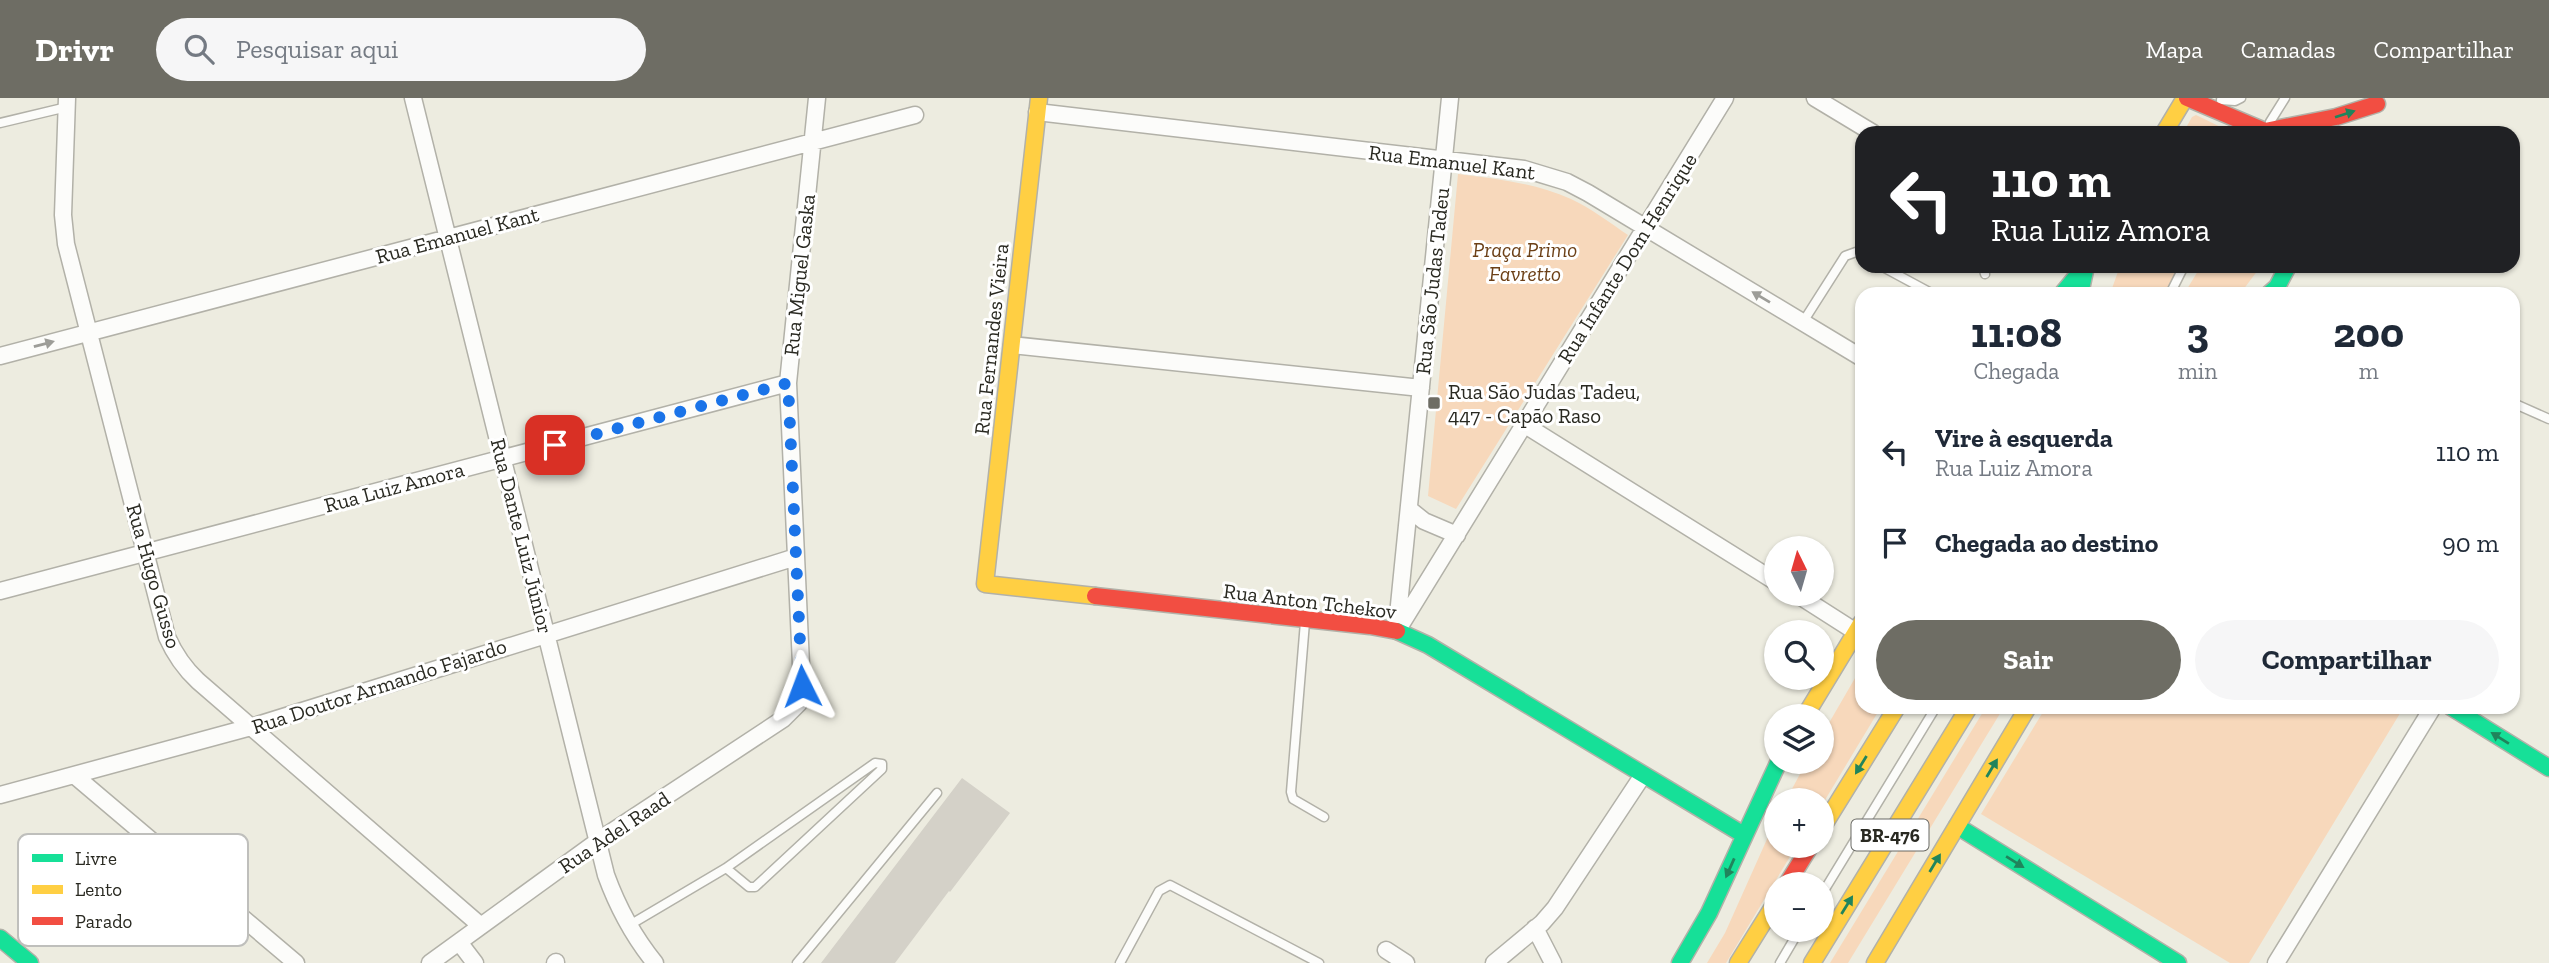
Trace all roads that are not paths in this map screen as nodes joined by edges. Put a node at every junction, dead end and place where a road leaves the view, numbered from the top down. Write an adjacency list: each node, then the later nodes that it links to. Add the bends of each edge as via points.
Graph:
1 (413, 98): 24 (street, Rua Dante Luiz Júnior)
2 (817, 98): 21 (street, Rua Miguel Gaska)
3 (1450, 98): 22 (street, Rua São Judas Tadeu)
4 (1725, 98): 23 (street, Rua Infante Dom Henrique)
5 (1815, 98): 16 (street)
6 (2186, 98): 17 (main road); 18 (main road)
7 (2193, 98): 8 (lane)
8 (2241, 98)
9 (2285, 98): 19 (lane)
10 (2379, 101): 15 (main road); 20 (main road, one-way to 10)
11 (67, 102): 14 (lane); 31 (street, Rua Hugo Gusso, via 63,229)
12 (1038, 105): 22 (street, Rua Emanuel Kant); 32 (main road, Rua Fernandes Vieira)
13 (915, 115): 21 (street, Rua Emanuel Kant)
14 (0, 123)
15 (2365, 123)
16 (1861, 126)
17 (2168, 126)
18 (2250, 126)
19 (2268, 126)
20 (2293, 126)
21 (813, 142): 24 (street, Rua Emanuel Kant); 35 (street, Rua Miguel Gaska)
22 (1444, 160): 23 (street, Rua Emanuel Kant, via 1567,181); 36 (street, Rua São Judas Tadeu)
23 (1646, 228): 30 (street, Rua Emanuel Kant, one-way to 23); 39 (street, Rua Infante Dom Henrique)
24 (448, 238): 31 (street, Rua Emanuel Kant); 40 (street, Rua Dante Luiz Júnior)
25 (1855, 253): 30 (lane, via 1845,256)
26 (1894, 273): 28 (lane)
27 (2079, 273): 29 (main road)
28 (1920, 287)
29 (2068, 287)
30 (1803, 323): 33 (street, Rua Emanuel Kant)
31 (89, 332): 34 (street, Rua Emanuel Kant, one-way to 31); 43 (street, Rua Hugo Gusso)
32 (1012, 345): 36 (street); 46 (main road, Rua Fernandes Vieira)
33 (1855, 354)
34 (0, 356)
35 (788, 383): 40 (street, Rua Luiz Amora); 44 (street, Rua Miguel Gaska)
36 (1421, 388): 41 (street, Rua São Judas Tadeu)
37 (2520, 406): 38 (lane)
38 (2549, 419)
39 (1525, 425): 42 (street, Rua Infante Dom Henrique); 45 (street)
40 (503, 458): 43 (street, Rua Luiz Amora); 52 (street, Rua Dante Luiz Júnior)
41 (1409, 509): 42 (street); 51 (street, Rua São Judas Tadeu)
42 (1457, 535): 51 (street, Rua Infante Dom Henrique)
43 (145, 553): 47 (street, Rua Luiz Amora); 62 (street, Rua Hugo Gusso, via 173,651 184,668)
44 (796, 557): 52 (street, Rua Doutor Armando Fajardo); 54 (street, Rua Miguel Gaska)
45 (1764, 574)
46 (985, 584): 49 (main road, Rua Anton Tchekov)
47 (0, 591)
48 (1819, 606): 50 (street)
49 (1306, 620): 51 (main road, Rua Anton Tchekov); 70 (lane, via 1291,792 1293,799)
50 (1855, 625)
51 (1397, 631): 66 (main road, Rua Anton Tchekov, via 1428,645)
52 (546, 633): 62 (street, Rua Doutor Armando Fajardo); 74 (street, Rua Dante Luiz Júnior)
53 (1855, 634): 55 (main road)
54 (799, 703): 74 (street, Rua Adel Raad, via 783,719)
55 (1812, 704)
56 (1893, 714): 69 (main road, BR-476, one-way to 69)
57 (1932, 714): 76 (lane)
58 (1965, 714): 100 (main road, BR-476, one-way to 58)
59 (2024, 714): 71 (main road, one-way to 59)
60 (2429, 714): 103 (street)
61 (2462, 714): 63 (main road, one-way to 61)
62 (251, 727): 65 (street, Rua Doutor Armando Fajardo); 79 (street, Rua Hugo Gusso)
63 (2549, 768)
64 (1773, 774): 73 (main road)
65 (74, 775): 68 (street, Rua Doutor Armando Fajardo); 72 (street)
66 (1643, 775): 73 (main road, Rua Anton Tchekov); 81 (street, via 1568,891)
67 (937, 793): 91 (lane)
68 (0, 795)
69 (1834, 809)
70 (1324, 817)
71 (1957, 826): 101 (main road, one-way to 71); 102 (main road, one-way to 102)
72 (144, 834)
73 (1744, 835): 97 (main road, one-way to 97, via 1709,913)
74 (598, 841): 79 (street, Rua Adel Raad); 80 (street, Rua Dante Luiz Júnior, via 615,900)
75 (726, 869): 75 (lane, via 875,763 882,764 755,887); 80 (lane)
76 (1834, 874)
77 (1764, 921): 98 (main road)
78 (248, 922): 87 (street)
79 (481, 926): 83 (street, Rua Adel Raad)
80 (628, 926): 90 (street, Rua Dante Luiz Júnior)
81 (1535, 928): 95 (street); 96 (street)
82 (0, 939): 86 (main road)
83 (459, 942): 88 (street, Rua Adel Raad); 89 (street)
84 (1792, 942): 99 (lane)
85 (1386, 950): 94 (street)
86 (30, 963)
87 (296, 963)
88 (430, 963)
89 (475, 963)
90 (655, 963)
91 (797, 963)
92 (1120, 963): 93 (lane, via 1159,891 1170,885)
93 (1319, 963)
94 (1406, 963)
95 (1494, 963)
96 (1553, 963)
97 (1680, 963)
98 (1738, 963)
99 (1780, 963)
100 (1812, 963)
101 (1875, 963)
102 (2178, 963)
103 (2276, 963)

